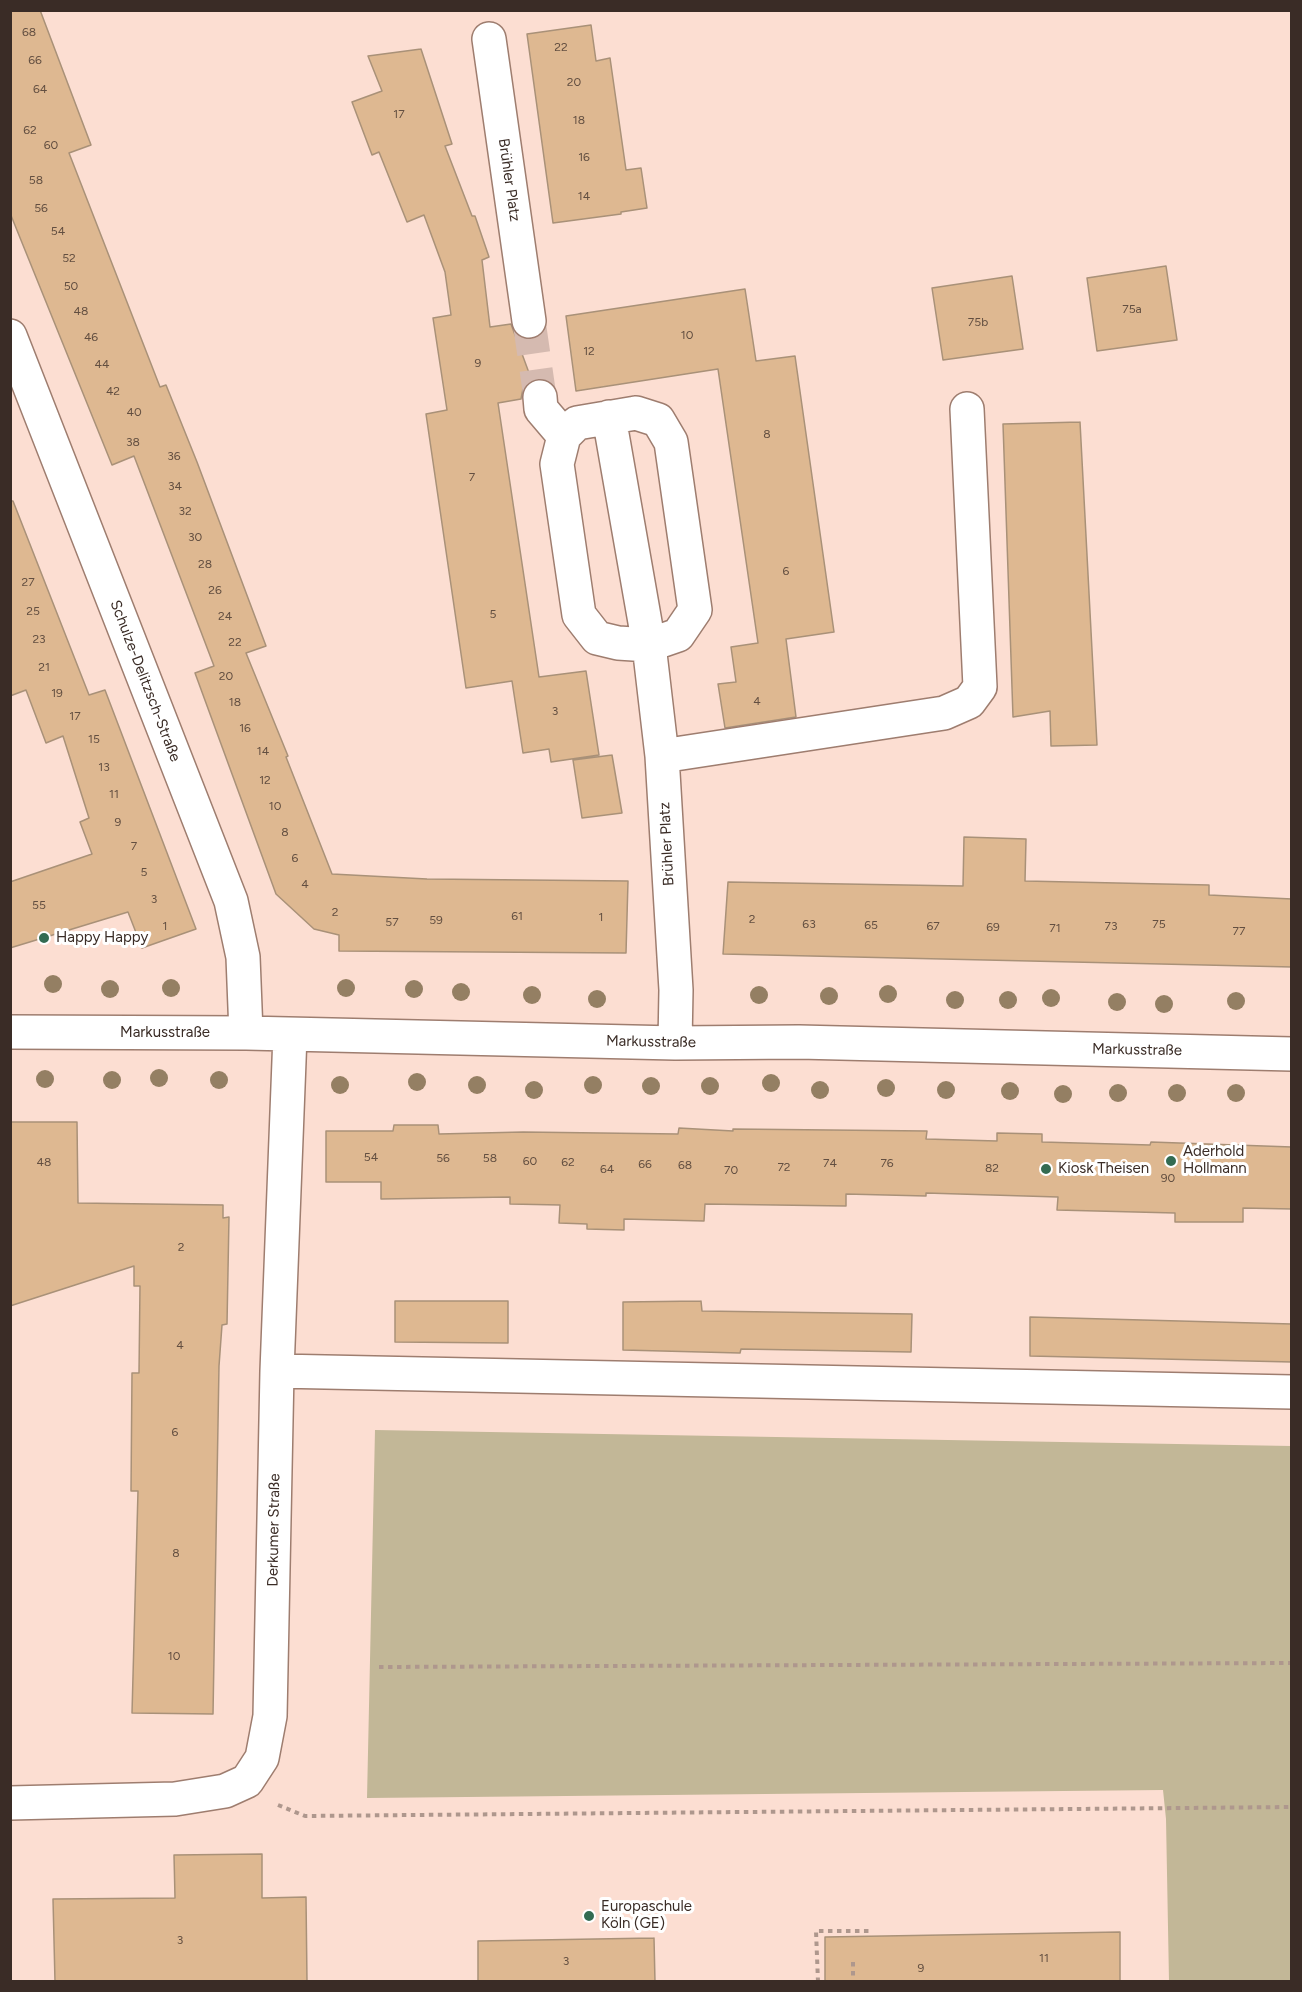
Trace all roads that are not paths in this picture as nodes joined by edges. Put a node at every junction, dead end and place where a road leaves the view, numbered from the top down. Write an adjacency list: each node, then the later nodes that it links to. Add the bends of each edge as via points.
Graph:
1 (489, 39): 2 (street, Brühler Platz)
2 (529, 321)
3 (10, 336): 11 (street, Schulze-Delitzsch-Straße, via 231,901 243,957)
4 (540, 397): 7 (street, via 541,409)
5 (967, 410): 9 (street, via 980,687 969,702 944,713)
6 (609, 417): 7 (street, via 577,423); 8 (street, Brühler Platz); 8 (street, via 636,413 658,420 671,442 695,610 678,635)
7 (564, 436): 8 (street, via 558,464 579,615 597,638)
8 (650, 645): 9 (street, Brühler Platz)
9 (662, 756): 13 (street, Brühler Platz, via 676,990)
10 (10, 1032): 11 (street, Markusstraße)
11 (246, 1033): 12 (street, Markusstraße)
12 (290, 1035): 13 (street, Markusstraße); 15 (street, Derkumer Straße)
13 (675, 1043): 14 (street, Markusstraße, via 800,1042)
14 (1292, 1054)
15 (277, 1371): 16 (street); 17 (street, Derkumer Straße, via 270,1716 262,1758 247,1781 225,1791 175,1799)
16 (1292, 1392)
17 (10, 1803)

